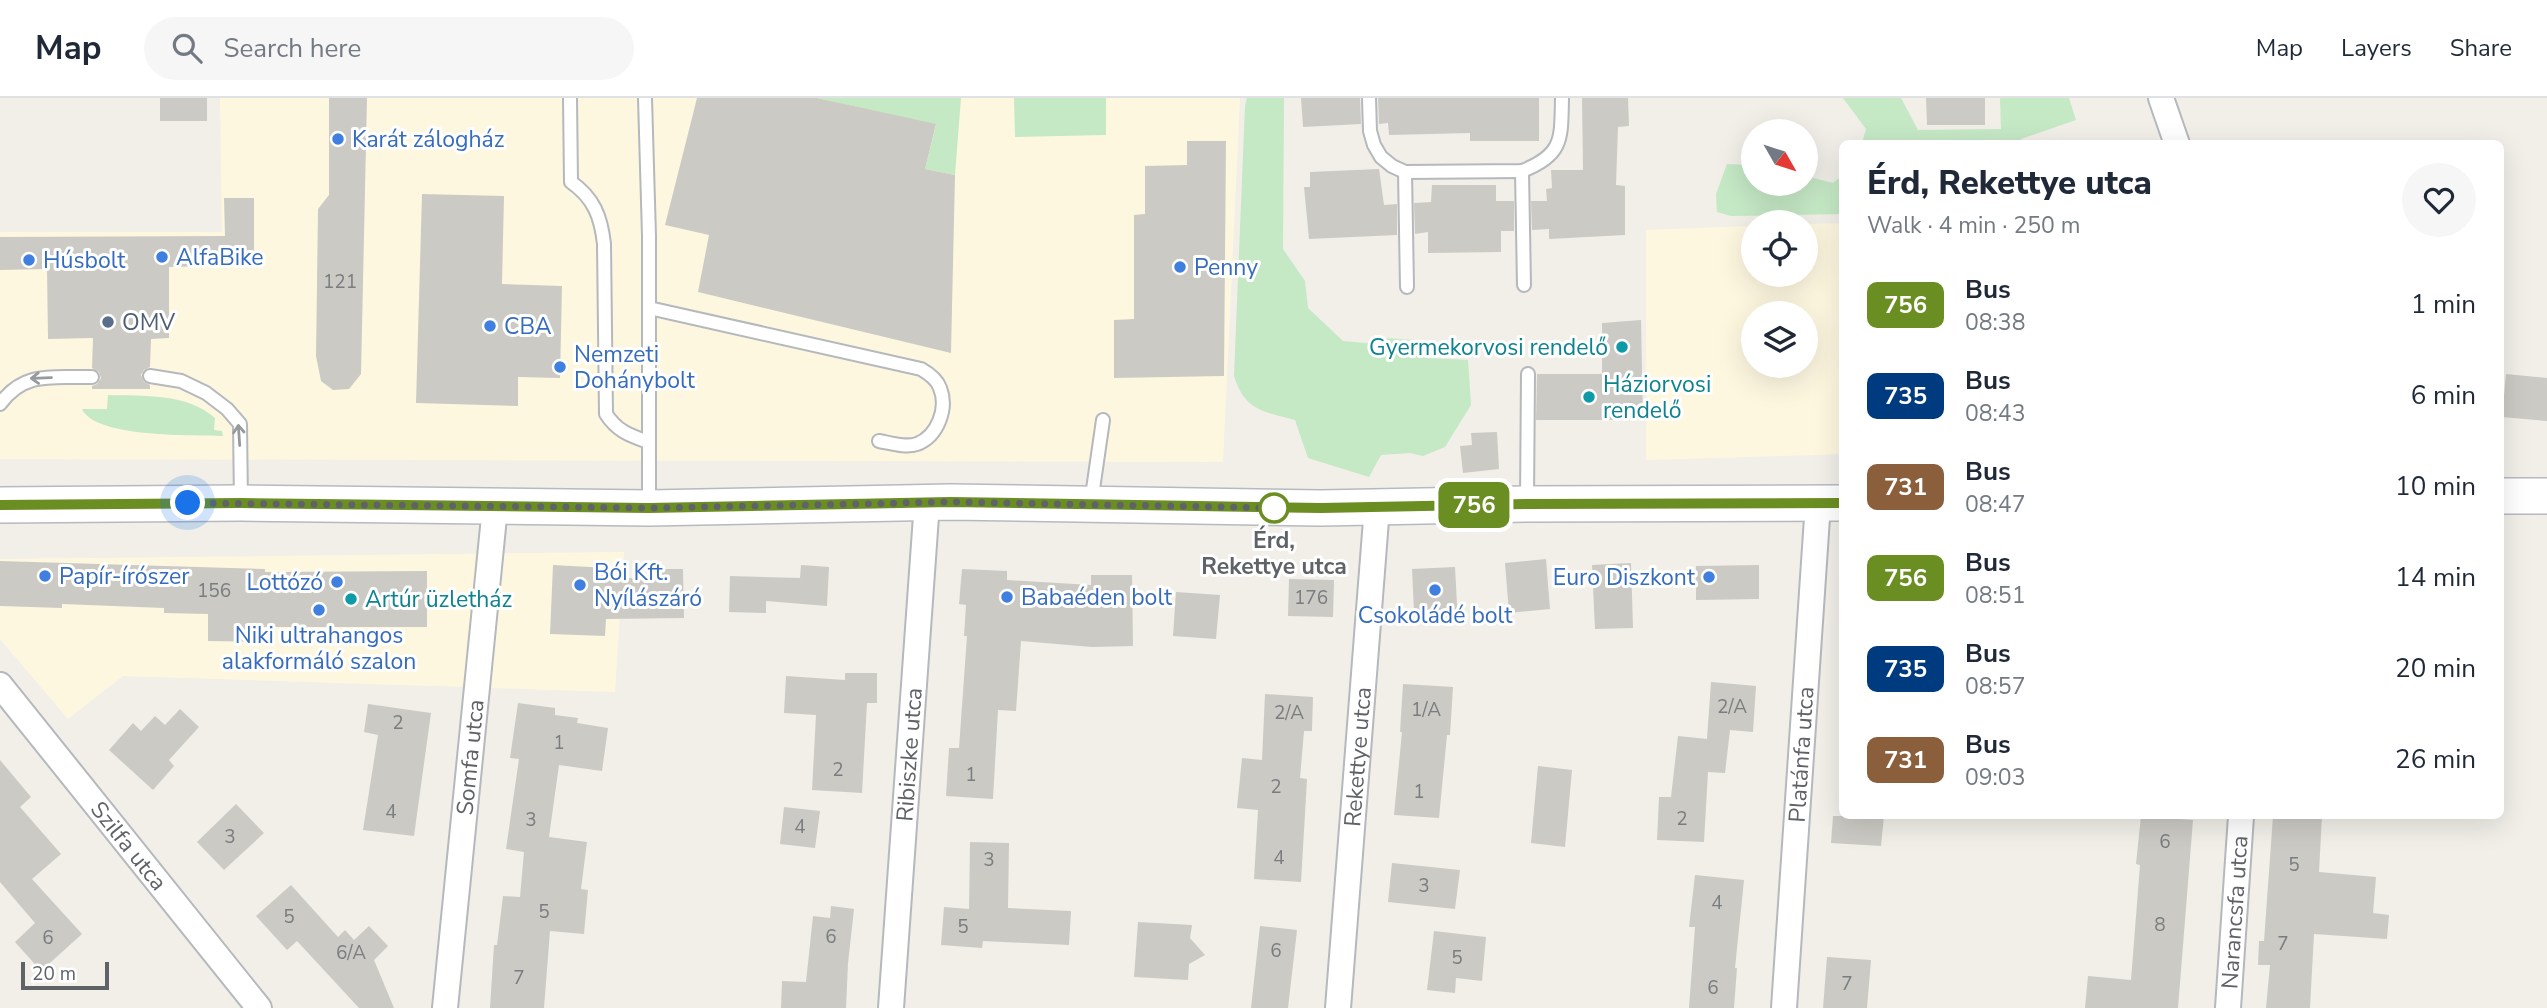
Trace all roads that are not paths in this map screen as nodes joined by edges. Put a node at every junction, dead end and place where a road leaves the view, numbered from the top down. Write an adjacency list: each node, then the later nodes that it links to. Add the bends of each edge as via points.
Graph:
1 (570, 98): 18 (lane, via 571,182 584,190 594,205 604,244 606,414 625,434)
2 (645, 98): 11 (lane)
3 (1369, 98): 8 (lane, via 1374,145 1381,157)
4 (1562, 98): 7 (lane, via 1561,138 1556,150)
5 (2161, 98): 6 (street)
6 (2176, 140)
7 (1522, 171): 8 (lane); 9 (lane)
8 (1405, 172): 10 (lane)
9 (1524, 285)
10 (1407, 287)
11 (649, 308): 17 (lane, via 920,369 930,375 940,387 943,402 940,420 931,434 906,446); 18 (lane)
12 (1528, 374): 25 (lane)
13 (150, 376): 22 (lane, one-way to 13, via 240,424 206,393 181,381)
14 (92, 377): 15 (lane, one-way to 15, via 28,379)
15 (0, 404)
16 (1103, 420): 23 (lane)
17 (879, 441)
18 (648, 442): 29 (lane)
19 (2504, 496): 20 (main road)
20 (2547, 496)
21 (927, 502): 23 (main road); 29 (main road); 34 (street, Ribiszke utca)
22 (241, 503): 26 (main road); 27 (main road)
23 (1091, 503): 28 (main road)
24 (1830, 503): 25 (main road); 36 (street, Platánfa utca)
25 (1527, 504): 28 (main road)
26 (0, 505)
27 (495, 507): 29 (main road); 33 (street, Somfa utca)
28 (1377, 507): 35 (street, Rekettye utca)
29 (649, 508)
30 (0, 685): 32 (street, Szilfa utca)
31 (2241, 819): 37 (street, Narancsfa utca)
32 (259, 1008)
33 (445, 1008)
34 (891, 1008)
35 (1338, 1008)
36 (1784, 1008)
37 (2228, 1008)

